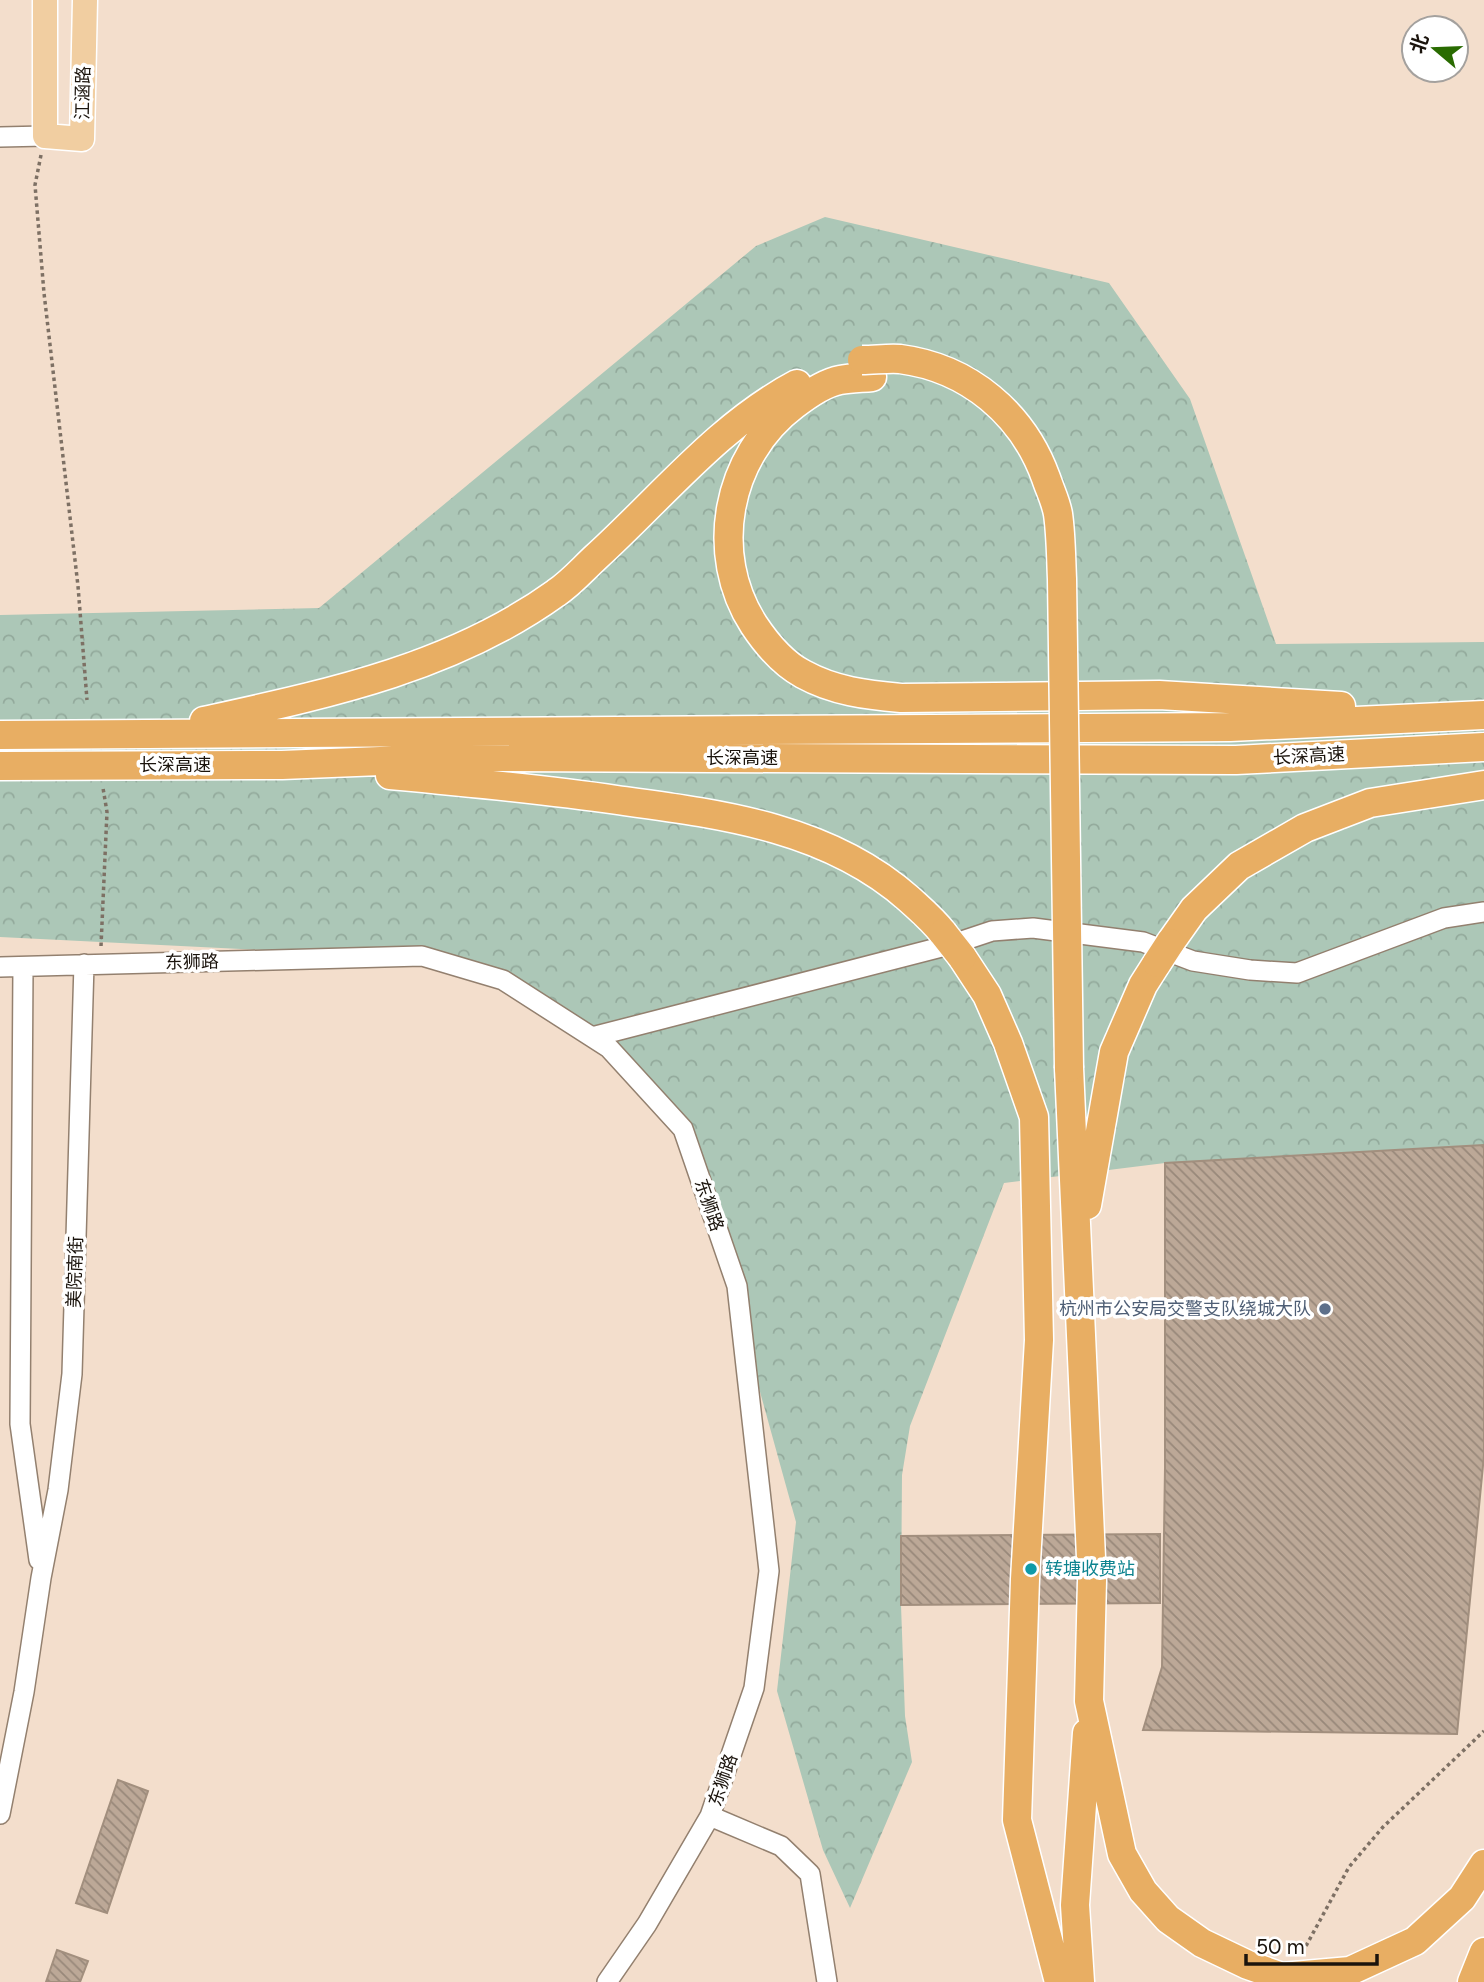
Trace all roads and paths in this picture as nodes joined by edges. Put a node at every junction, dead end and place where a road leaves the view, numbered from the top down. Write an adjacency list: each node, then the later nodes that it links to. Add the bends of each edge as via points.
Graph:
1 (45, 0): 3 (main road)
2 (85, 0): 3 (main road, 江涵路, via 82,139)
3 (45, 136): 4 (street); 6 (path, via 35,186)
4 (0, 137)
5 (867, 369): 7 (highway, via 807,395 779,416 750,452 734,493 728,536 731,576 744,610 765,641 800,673 860,694 901,698 1159,695); 8 (highway, via 828,367 776,394 715,442 557,593 491,632 398,673 314,697); 20 (highway, bridge, via 899,359 929,366 958,376 997,402 1019,425 1039,457 1058,512 1062,579)
6 (87, 700)
7 (1484, 714): 8 (highway, 长深高速, via 1230,727)
8 (146, 734): 9 (highway, 长深高速)
9 (0, 735)
10 (1484, 747): 11 (highway, 长深高速, via 1236,760 479,757)
11 (282, 765): 12 (highway, 长深高速); 22 (highway, bridge, via 544,790 737,817 837,851 887,880 936,924 962,957 993,1007 1034,1117)
12 (0, 766)
13 (1484, 786): 21 (highway, via 1370,803 1304,828 1239,866 1194,909 1143,985 1114,1052)
14 (103, 788): 16 (path, via 107,812)
15 (1484, 912): 19 (street, via 1444,918 1297,973 1193,961 1143,942 1033,928 992,931)
16 (92, 964): 18 (street, 东狮路); 19 (street, 东狮路, via 422,956 503,980); 23 (street, 美院南街, via 72,1374 58,1490)
17 (0, 967): 18 (street, 东狮路)
18 (23, 967): 23 (street, 美院南街, via 20,1424)
19 (592, 1037): 27 (street, 东狮路, via 609,1048 682,1129 737,1286 769,1571 754,1688)
20 (1060, 1069): 21 (highway); 22 (highway, via 1058,1191)
21 (1077, 1274): 24 (highway, via 1092,1580)
22 (1039, 1340): 29 (highway, via 1017,1820)
23 (41, 1578): 26 (street, 美院南街)
24 (1089, 1701): 28 (highway, via 1122,1854 1143,1891 1168,1919 1202,1943 1248,1965 1282,1977 1350,1971 1415,1941 1462,1898); 36 (highway, via 1075,1905)
25 (1484, 1731): 30 (path, via 1383,1827 1349,1867)
26 (0, 1814)
27 (710, 1816): 32 (street, 东狮路); 33 (street, via 781,1846 810,1874)
28 (1484, 1864)
29 (1048, 1942): 34 (highway); 35 (highway)
30 (1306, 1946)
31 (1484, 1952): 37 (highway)
32 (607, 1982)
33 (827, 1982)
34 (1051, 1982)
35 (1059, 1982)
36 (1080, 1982)
37 (1472, 1982)

